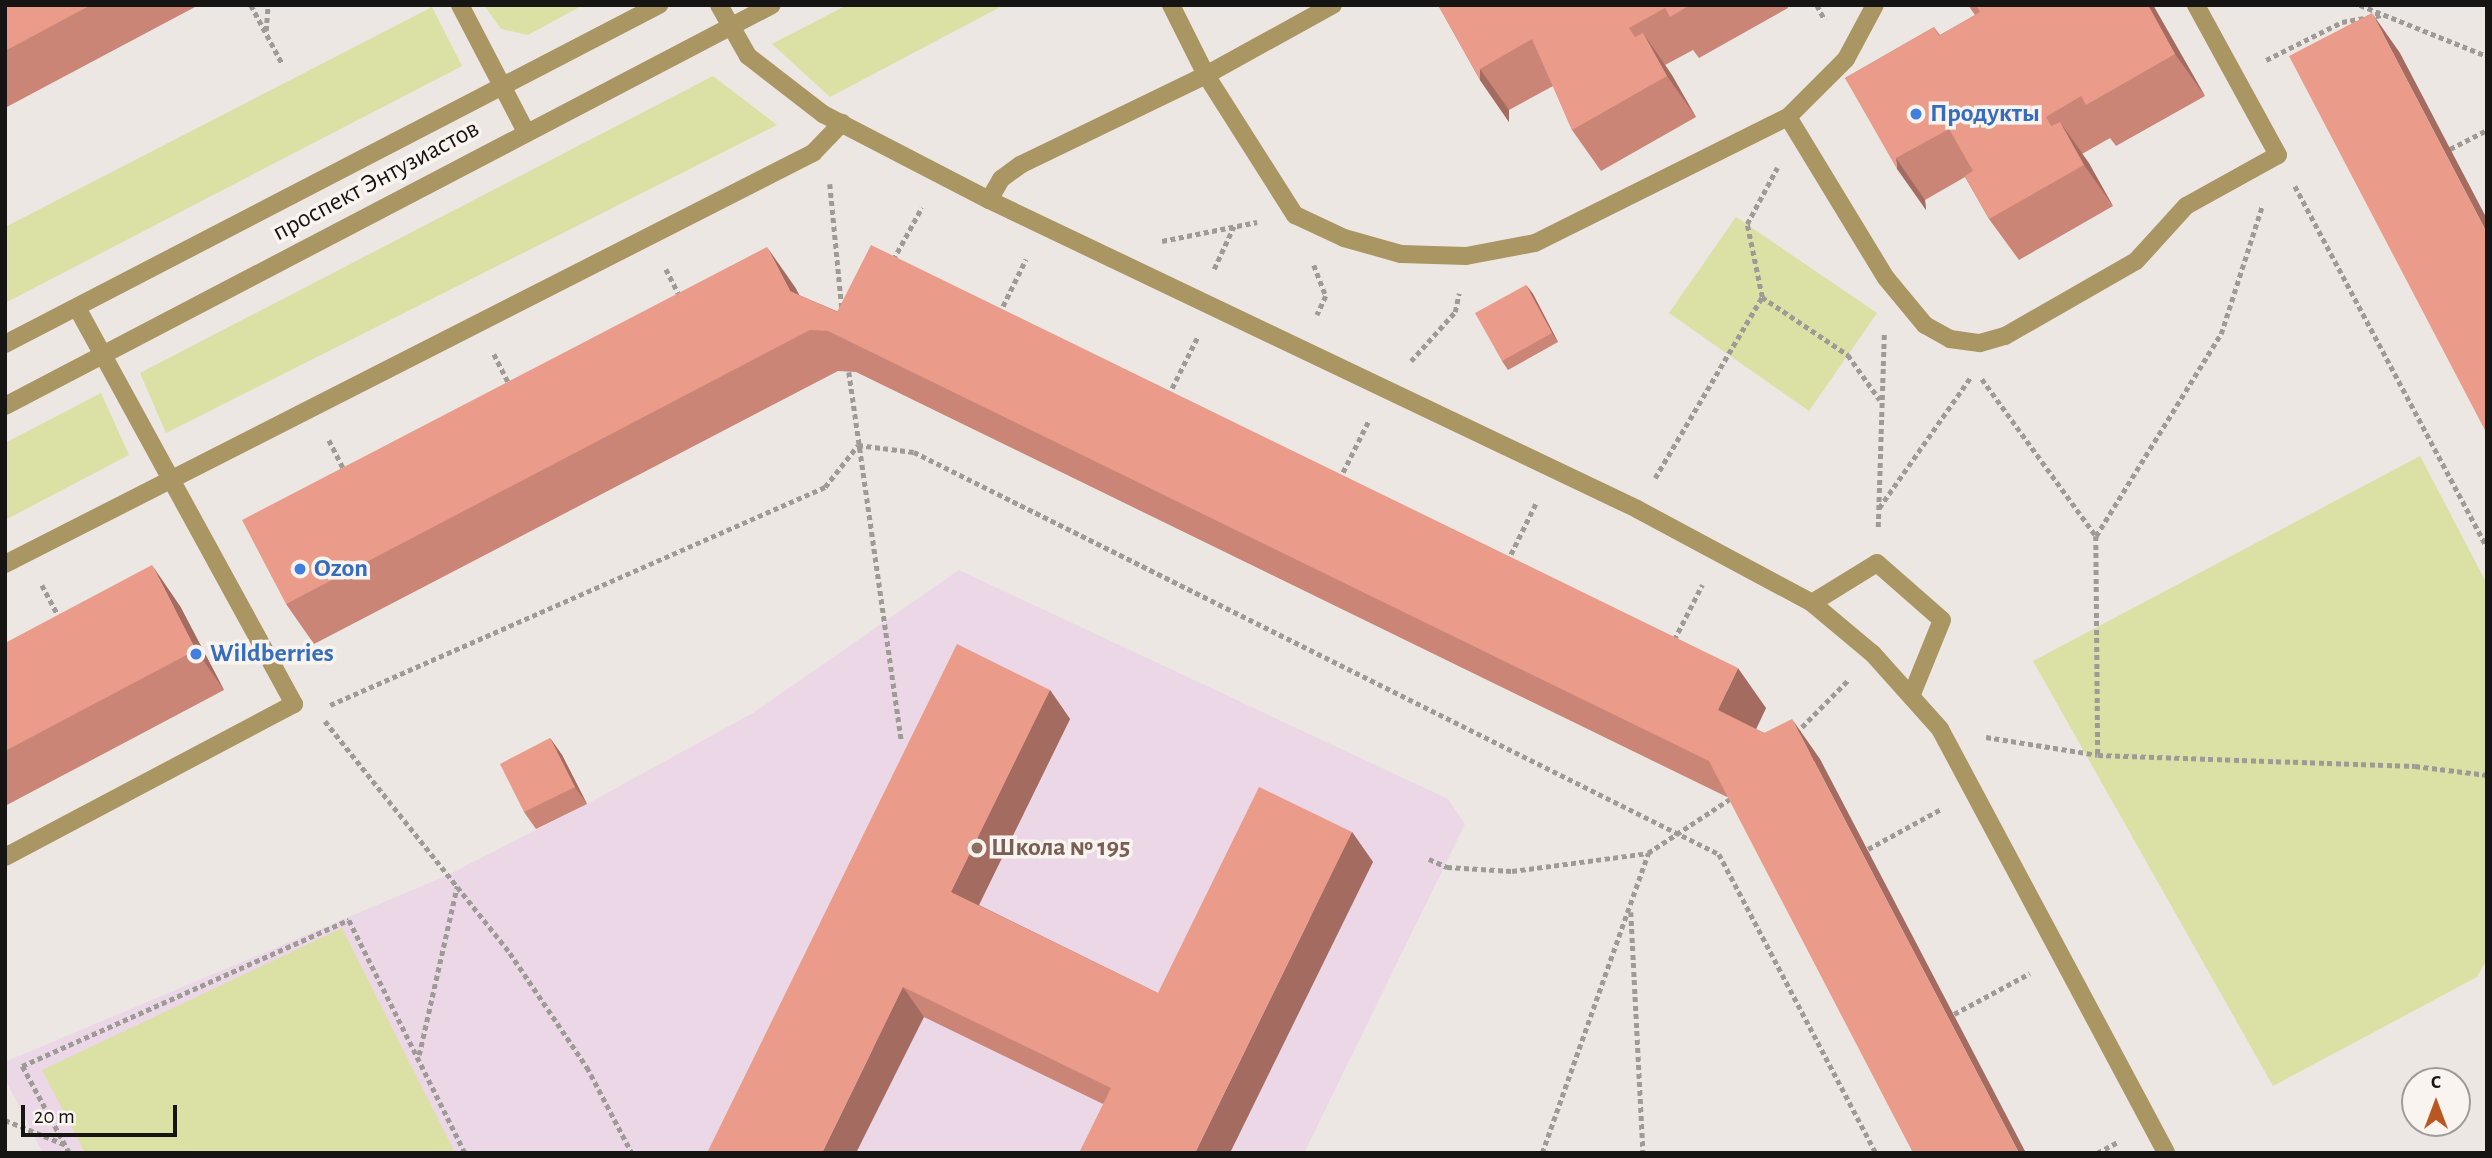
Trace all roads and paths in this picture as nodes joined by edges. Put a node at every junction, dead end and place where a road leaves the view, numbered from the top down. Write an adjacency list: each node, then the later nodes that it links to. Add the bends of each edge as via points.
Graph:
1 (251, 5): 14 (path)
2 (268, 5): 14 (path)
3 (460, 5): 19 (street)
4 (659, 5): 19 (street, проспект Энтузиастов)
5 (719, 5): 13 (street)
6 (1171, 5): 17 (street)
7 (1333, 5): 17 (street)
8 (1875, 5): 21 (street, via 1846,59)
9 (2196, 5): 18 (street)
10 (2360, 5): 12 (path)
11 (765, 7): 13 (street, проспект Энтузиастов)
12 (2381, 15): 15 (path); 18 (path, via 2342,22)
13 (731, 26): 20 (street, via 748,56); 23 (street, проспект Энтузиастов)
14 (266, 32): 16 (path)
15 (2487, 56)
16 (282, 62)
17 (1206, 75): 28 (street, via 1020,165); 29 (street)
18 (2237, 75): 26 (street)
19 (502, 87): 23 (street); 39 (street, проспект Энтузиастов)
20 (842, 123): 24 (street); 27 (street)
21 (1792, 124): 29 (street, via 1535,243 1466,256 1401,254 1344,238); 35 (street); 36 (path, via 1746,223)
22 (2487, 130): 25 (path)
23 (526, 132): 45 (street, проспект Энтузиастов)
24 (826, 139): 32 (street, via 813,153); 40 (path)
25 (2450, 149)
26 (2278, 155): 35 (street, via 2186,206 2136,261 2005,336 1980,343 1950,339 1925,324); 58 (path, via 2221,334); 59 (path)
27 (941, 175): 28 (street); 34 (path)
28 (989, 200): 30 (street)
29 (1295, 215): 31 (path); 44 (path, via 1326,296)
30 (1042, 225): 33 (street); 41 (path)
31 (1234, 226): 33 (path); 38 (path)
32 (649, 236): 37 (path); 42 (street)
33 (1099, 253): 38 (street)
34 (886, 271)
35 (1886, 278): 49 (path)
36 (1762, 297): 49 (path, via 1848,355); 56 (path)
37 (683, 303)
38 (1205, 305): 44 (street); 48 (path)
39 (77, 307): 43 (street, проспект Энтузиастов); 45 (street)
40 (843, 316)
41 (997, 319)
42 (477, 322): 47 (path); 51 (street)
43 (5, 344)
44 (1300, 351): 53 (street)
45 (103, 355): 50 (street, проспект Энтузиастов); 54 (street)
46 (849, 372): 52 (path)
47 (513, 390)
48 (1166, 401)
49 (1880, 401): 57 (path)
50 (5, 406)
51 (311, 406): 54 (street); 55 (path)
52 (858, 445): 71 (path); 77 (path, via 914,452); 82 (path, via 825,487 317,711)
53 (1552, 469): 56 (street); 64 (path)
54 (170, 478): 61 (street); 80 (street, via 293,704)
55 (354, 488)
56 (1637, 509): 60 (street)
57 (1878, 509): 58 (path, via 1976,370); 62 (path)
58 (2096, 536): 73 (path)
59 (2487, 547)
60 (1720, 550): 65 (street); 67 (path)
61 (26, 554): 63 (street); 66 (path)
62 (1877, 563): 65 (street); 69 (street, via 1942,620)
63 (5, 564)
64 (1505, 566)
65 (1812, 603): 68 (street)
66 (69, 635)
67 (1671, 648)
68 (1873, 654): 69 (street); 72 (path)
69 (1912, 694): 70 (street)
70 (1940, 729): 73 (path); 75 (street)
71 (901, 739)
72 (1787, 741)
73 (2098, 755): 74 (path, via 2415,766)
74 (2487, 775)
75 (1973, 791): 78 (path); 84 (street)
76 (1730, 799): 77 (path)
77 (1673, 831): 79 (path); 94 (path, via 1719,854)
78 (1868, 849)
79 (1648, 853): 81 (path, via 1512,871 1447,867); 83 (path)
80 (5, 857)
81 (1429, 859)
82 (457, 885): 86 (path); 91 (path, via 587,1067)
83 (1631, 909): 92 (path); 93 (path)
84 (2061, 956): 85 (path); 95 (street)
85 (1954, 1014)
86 (418, 1056): 88 (path, via 349,920 22,1066); 90 (path)
87 (5, 1120): 88 (path)
88 (65, 1144): 89 (path)
89 (69, 1153)
90 (465, 1153)
91 (632, 1153)
92 (1542, 1153)
93 (1643, 1153)
94 (1876, 1153)
95 (2166, 1153)

